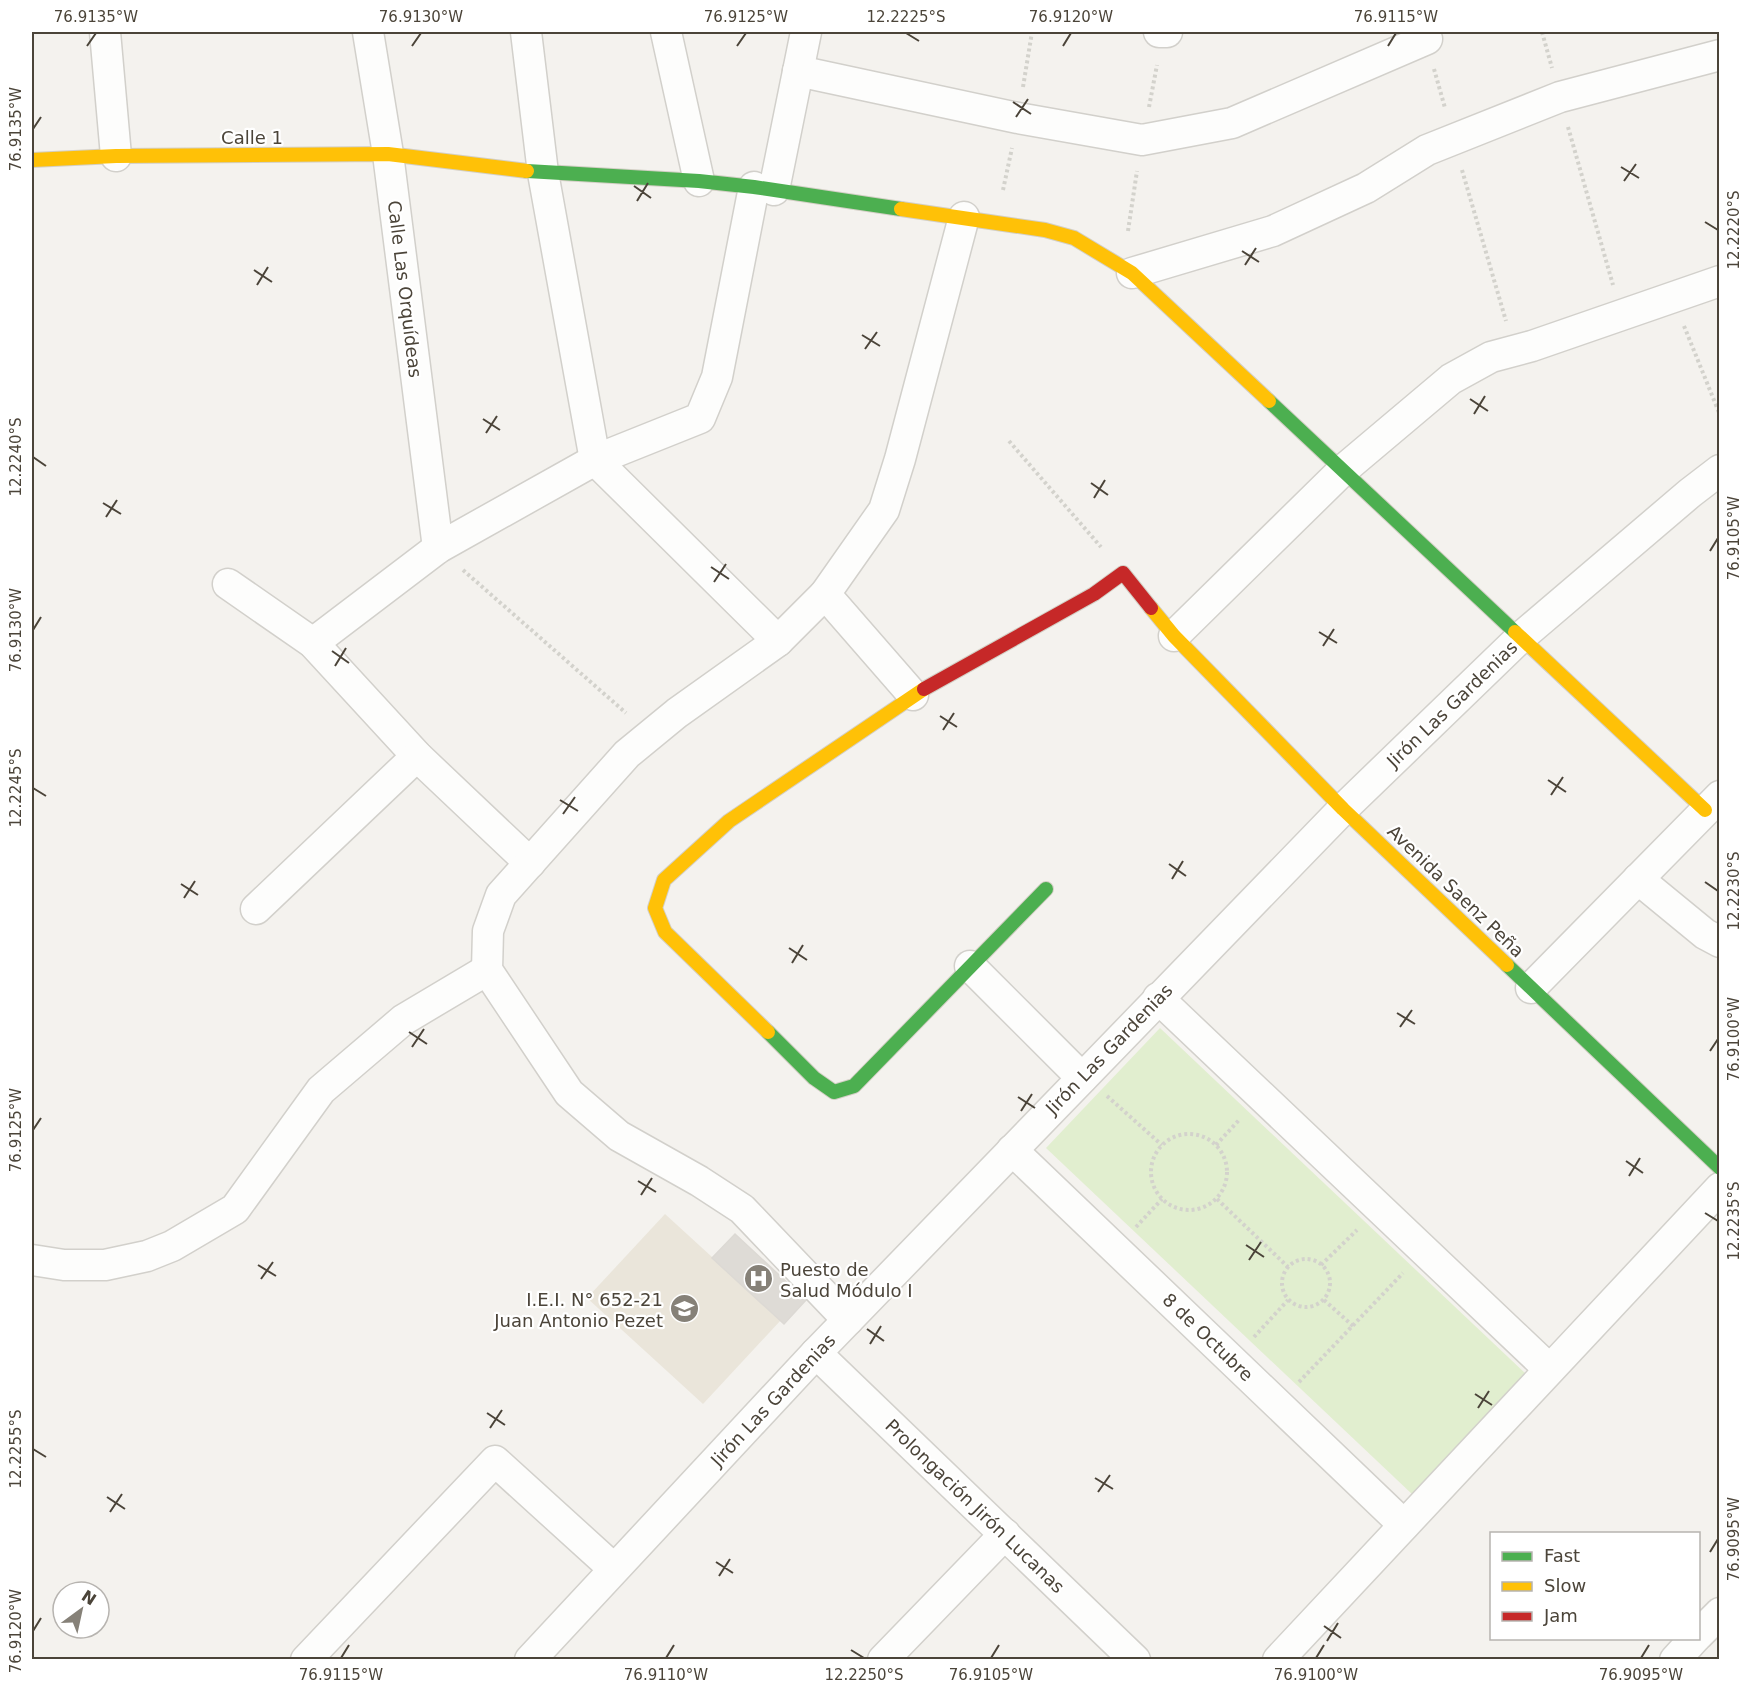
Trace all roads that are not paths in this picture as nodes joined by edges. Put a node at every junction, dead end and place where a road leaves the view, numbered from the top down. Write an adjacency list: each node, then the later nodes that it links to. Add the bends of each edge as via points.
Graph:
1 (105, 32): 12 (street)
2 (368, 32): 11 (street, Calle Las Orquídeas)
3 (526, 32): 14 (street)
4 (666, 32): 15 (street)
5 (806, 32): 10 (street)
6 (1159, 32): 7 (street)
7 (1167, 32)
8 (1427, 39): 10 (street, via 1232,123 1142,140)
9 (1719, 55): 18 (street, via 1560,97 1427,150 1366,188 1273,231)
10 (798, 71): 16 (street)
11 (388, 154): 12 (street, Calle 1); 14 (street, Calle 1); 23 (street, Calle Las Orquídeas)
12 (116, 156): 13 (street, Calle 1)
13 (32, 160)
14 (543, 173): 15 (street, Calle 1); 20 (street)
15 (699, 181): 16 (street, Calle 1)
16 (764, 189): 17 (street, Calle 1); 20 (street, via 717,377 700,418)
17 (964, 217): 18 (street, Calle 1, via 1074,238); 25 (street, via 884,510)
18 (1132, 273): 21 (street, Calle 1)
19 (1719, 281): 21 (street, via 1491,357 1451,379)
20 (595, 460): 23 (street); 28 (street)
21 (1343, 470): 26 (street); 27 (street, Calle 1)
22 (1719, 470): 27 (street, Jirón Las Gardenias)
23 (438, 548): 29 (street)
24 (228, 584): 29 (street)
25 (825, 594): 28 (street); 30 (street)
26 (1174, 636): 30 (street, Avenida Saenz Peña, via 1123,573 1094,594); 33 (street, Avenida Saenz Peña)
27 (1521, 637): 32 (street, Calle 1); 33 (street, Jirón Las Gardenias)
28 (778, 641): 34 (street, via 627,754)
29 (313, 643): 31 (street)
30 (914, 695): 39 (street, via 729,821 664,880 655,908 665,932 814,1078 834,1092 854,1086)
31 (417, 756): 34 (street); 37 (street)
32 (1712, 803): 35 (street)
33 (1343, 809): 41 (street, Avenida Saenz Peña); 42 (street, Jirón Las Gardenias)
34 (530, 863): 40 (street, via 501,895 488,931)
35 (1638, 879): 38 (street); 41 (street)
36 (1046, 889): 39 (street)
37 (256, 909)
38 (1719, 942)
39 (970, 966): 43 (street)
40 (487, 970): 47 (street, via 403,1020 321,1090 235,1209 147,1256 105,1265); 48 (street, via 569,1094 619,1136 742,1209)
41 (1531, 988): 45 (street, Avenida Saenz Peña)
42 (1158, 998): 43 (street, Jirón Las Gardenias); 50 (street)
43 (1082, 1077): 44 (street, Jirón Las Gardenias)
44 (1011, 1150): 48 (street, Jirón Las Gardenias); 51 (street, 8 de Octubre)
45 (1719, 1168)
46 (1719, 1188): 50 (street)
47 (32, 1260)
48 (848, 1320): 49 (street, Jirón Las Gardenias)
49 (816, 1353): 52 (street, Prolongación Jirón Lucanas); 53 (street, Jirón Las Gardenias)
50 (1549, 1369): 51 (street)
51 (1404, 1525): 61 (street)
52 (1005, 1534): 59 (street); 60 (street, Prolongación Jirón Lucanas)
53 (614, 1569): 57 (street, via 495,1461); 58 (street, Jirón Las Gardenias)
54 (1719, 1613): 55 (street)
55 (1700, 1633)
56 (1693, 1640): 62 (street)
57 (306, 1659)
58 (530, 1659)
59 (883, 1659)
60 (1135, 1659)
61 (1278, 1659)
62 (1674, 1659)

